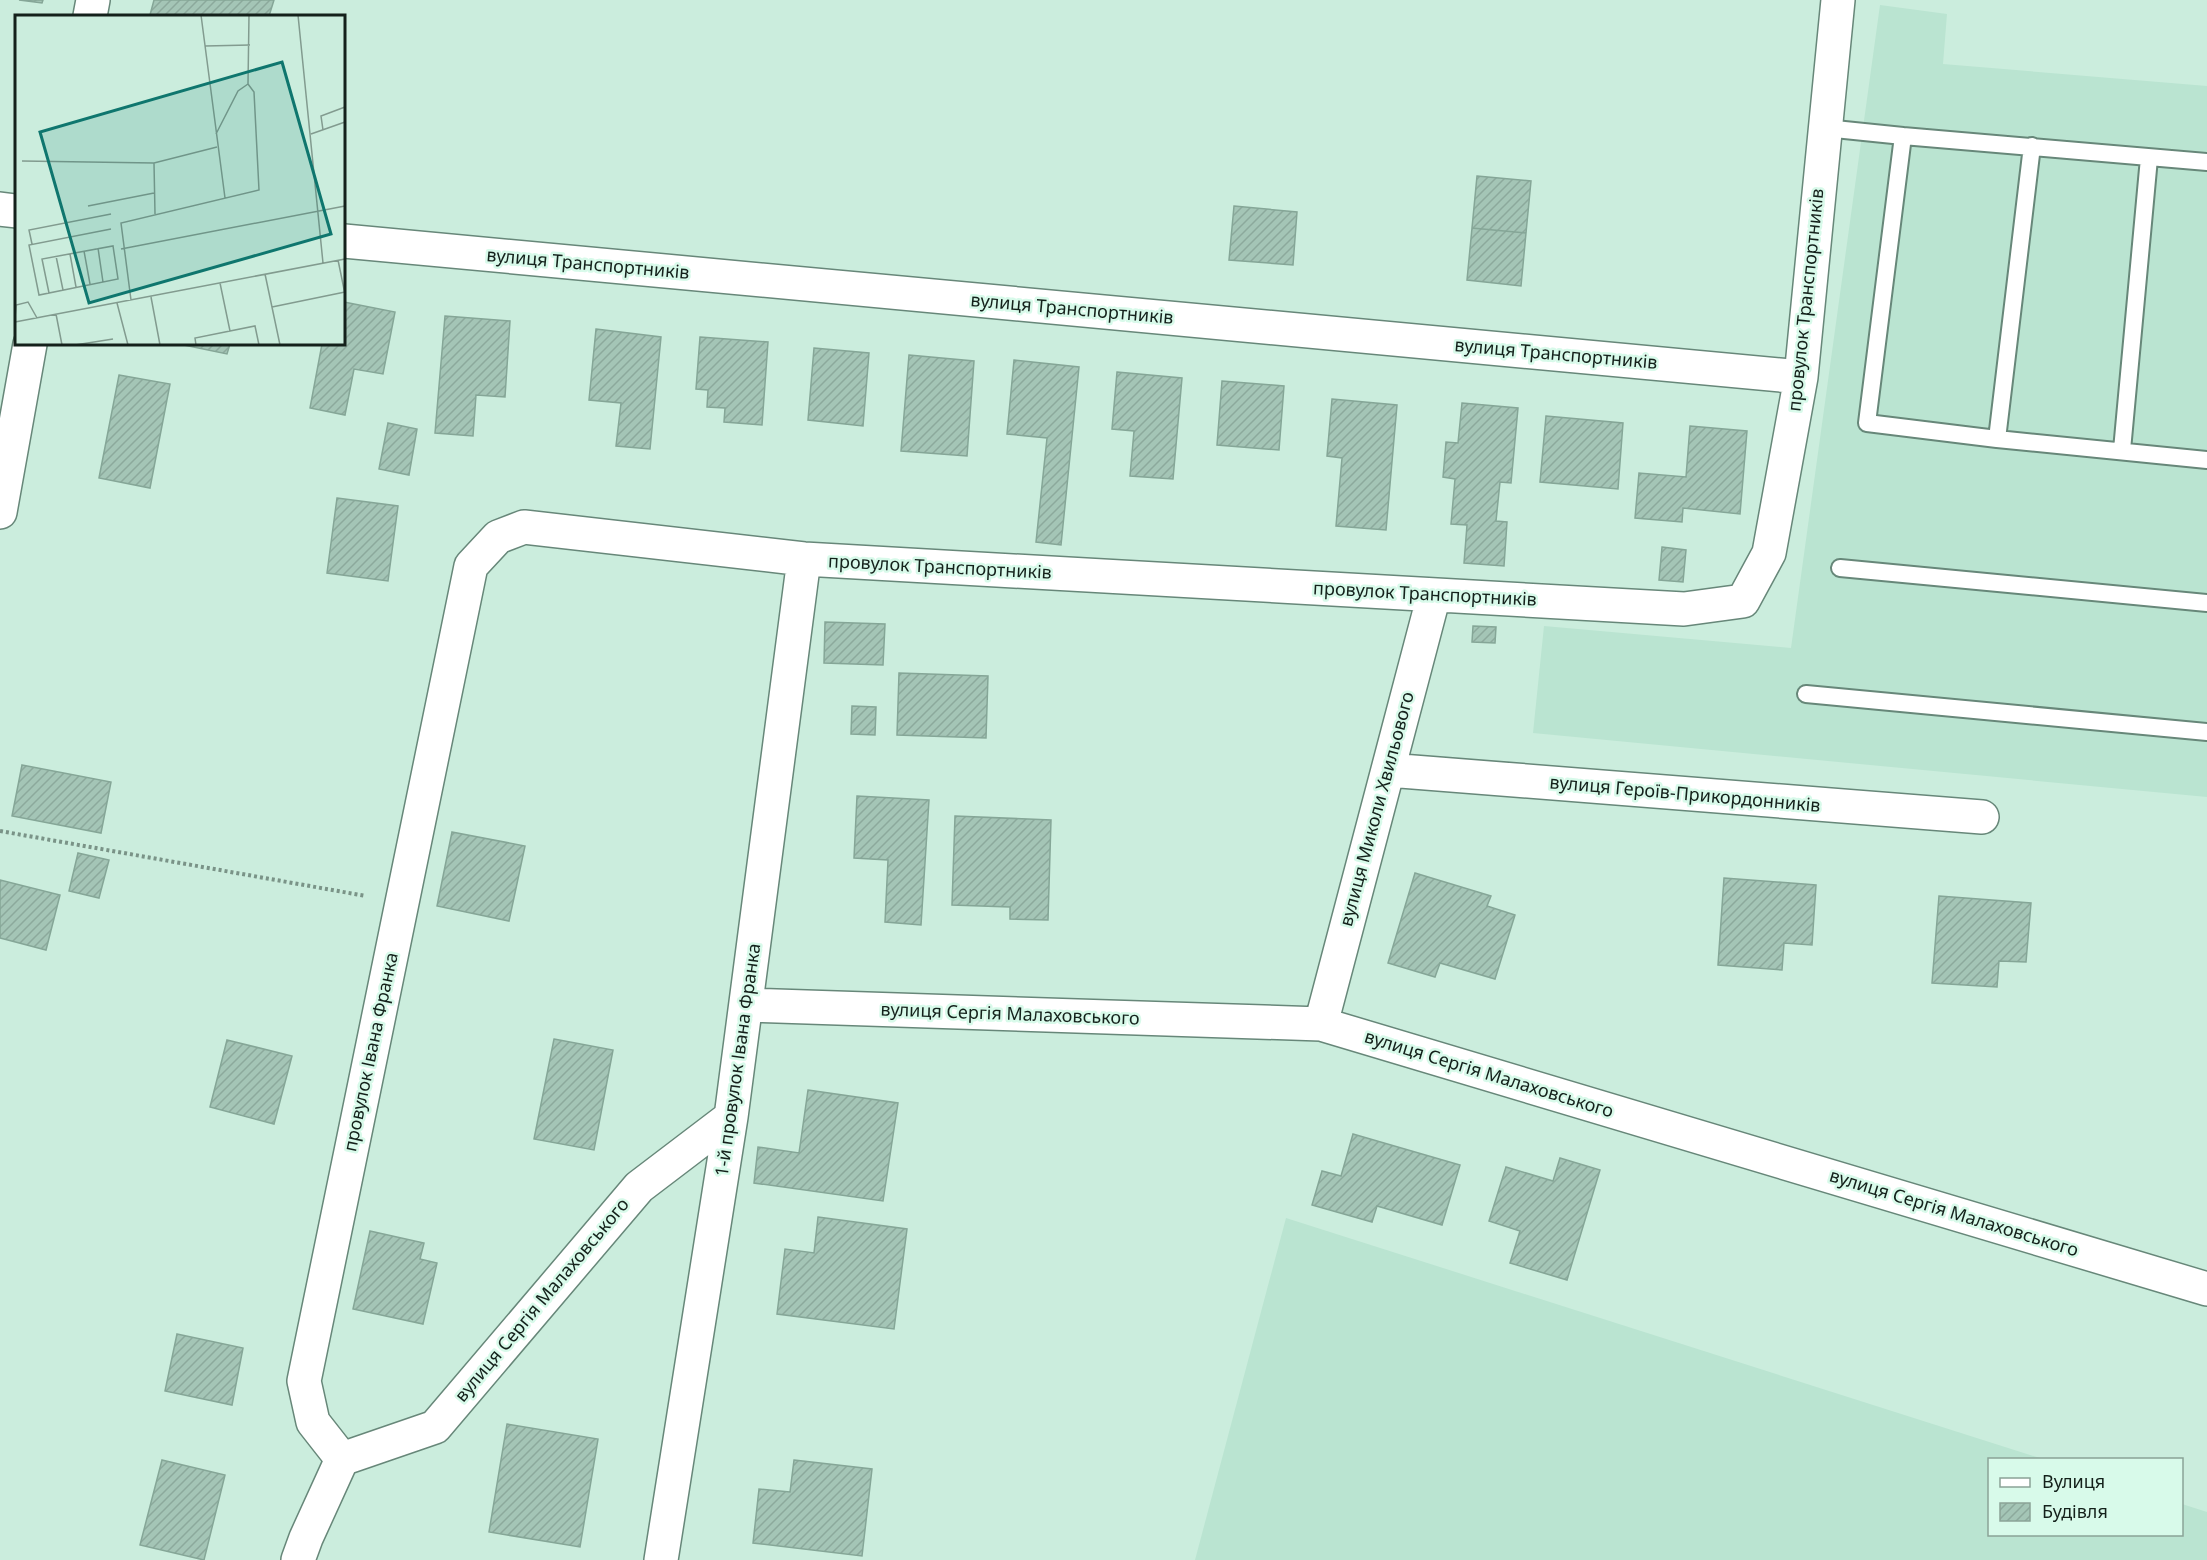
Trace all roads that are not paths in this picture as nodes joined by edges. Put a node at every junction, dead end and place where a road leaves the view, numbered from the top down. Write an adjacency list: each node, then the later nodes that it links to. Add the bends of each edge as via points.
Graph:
1 (93, 0): 3 (street)
2 (1838, 0): 4 (street, провулок Транспортників)
3 (90, 15)
4 (1825, 128): 5 (lane); 13 (street, провулок Транспортників)
5 (1903, 136): 6 (lane); 14 (lane, via 1867,423)
6 (2032, 146): 7 (lane); 14 (lane)
7 (2149, 158): 8 (lane); 15 (lane)
8 (2207, 162)
9 (0, 209): 10 (street)
10 (15, 210)
11 (345, 241): 13 (street, вулиця Транспортників)
12 (30, 345): 17 (street)
13 (1801, 377): 21 (street, провулок Транспортників, via 1769,553 1743,601 1684,609)
14 (1997, 439): 15 (lane)
15 (2122, 450): 16 (lane)
16 (2207, 460)
17 (0, 512)
18 (498, 537): 19 (street, провулок Транспортників, via 524,527); 31 (street, провулок Івана Франка, via 471,566 304,1381 312,1422)
19 (804, 559): 21 (street, провулок Транспортників); 27 (street, 1-й провулок Івана Франка)
20 (1839, 568): 22 (lane)
21 (1434, 595): 25 (street, вулиця Миколи Хвильового)
22 (2207, 603)
23 (1806, 694): 24 (lane)
24 (2207, 732)
25 (1388, 770): 26 (street, вулиця Героїв-Прикордонників); 28 (street, вулиця Миколи Хвильового)
26 (1982, 818)
27 (747, 1005): 28 (street, вулиця Сергія Малаховського); 29 (street, 1-й провулок Івана Франка)
28 (1321, 1024): 30 (street, вулиця Сергія Малаховського)
29 (731, 1117): 31 (street, вулиця Сергія Малаховського, via 639,1186 435,1427); 33 (street, 1-й провулок Івана Франка)
30 (2207, 1289)
31 (342, 1459): 32 (street)
32 (298, 1560)
33 (661, 1560)

